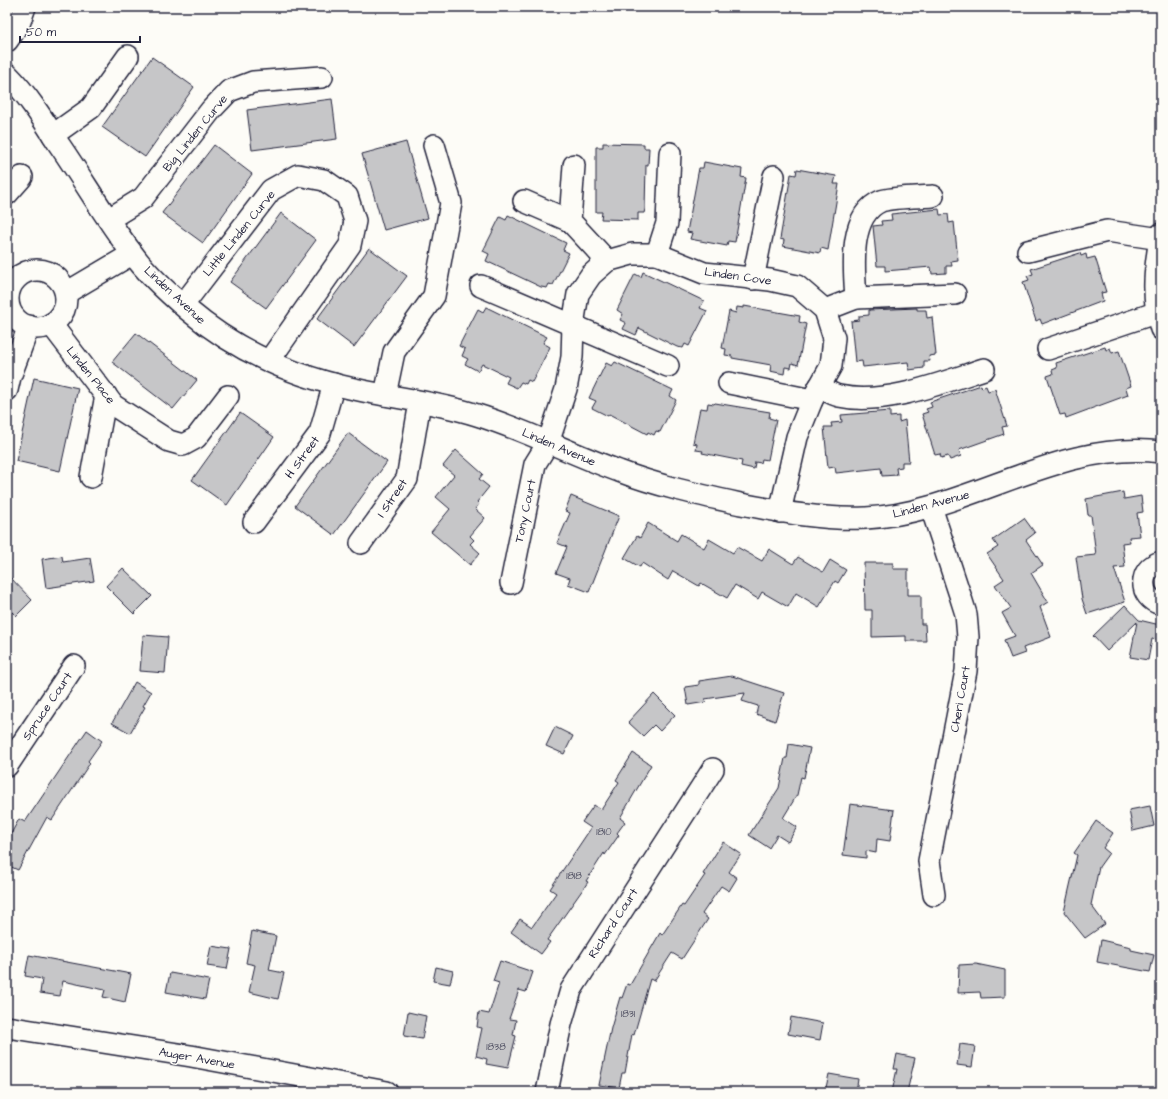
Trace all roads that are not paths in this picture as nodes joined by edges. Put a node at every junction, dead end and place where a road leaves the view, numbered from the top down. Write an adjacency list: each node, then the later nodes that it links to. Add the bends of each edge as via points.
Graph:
1 (26, 7): 2 (street, via 19,24)
2 (7, 40)
3 (128, 56): 6 (street, via 91,108)
4 (7, 74): 6 (street, Linden Avenue)
5 (322, 77): 15 (street, Big Linden Curve, via 253,82 229,91 211,110 144,198)
6 (53, 135): 15 (street, Linden Avenue)
7 (434, 145): 44 (street, via 451,203 434,296 394,352)
8 (670, 153): 20 (street, via 667,223)
9 (574, 166): 16 (street)
10 (774, 176): 23 (street)
11 (22, 177): 12 (street)
12 (7, 194)
13 (933, 196): 27 (street, via 883,200 870,207 861,220 854,258)
14 (524, 201): 16 (street)
15 (109, 219): 19 (street, Linden Avenue)
16 (570, 221): 21 (street)
17 (1161, 237): 18 (street, via 1107,230); 31 (street, via 1155,274)
18 (1028, 251)
19 (132, 254): 25 (street); 28 (street, Linden Avenue)
20 (657, 254): 21 (street, Linden Cove, via 632,254); 23 (street, Linden Cove, via 704,273)
21 (607, 261): 33 (street, Linden Cove, via 591,275 578,294)
22 (13, 272): 25 (street, via 38,269 50,272 58,278); 30 (street)
23 (753, 279): 29 (street, Linden Cove, via 797,286)
24 (481, 286): 33 (street)
25 (66, 293): 32 (street, via 64,309 58,319)
26 (955, 294): 27 (street)
27 (856, 298): 29 (street)
28 (182, 305): 36 (street, Linden Avenue, via 218,333); 36 (street, Little Linden Curve, via 272,190 298,175 324,180 347,196 355,221 350,245)
29 (825, 310): 42 (street, via 834,338 831,366)
30 (9, 313): 34 (street)
31 (1159, 320): 35 (street)
32 (51, 324): 34 (street, via 38,328); 43 (street, Linden Place)
33 (573, 324): 37 (street); 47 (street, Linden Cove, via 572,357 566,389)
34 (29, 326): 41 (street)
35 (1048, 349)
36 (269, 361): 40 (street, Linden Avenue)
37 (668, 366)
38 (984, 370): 42 (street, via 912,393 861,398)
39 (729, 382): 42 (street)
40 (334, 384): 44 (street, Linden Avenue); 52 (street, H Street, via 320,433)
41 (7, 390)
42 (816, 394): 51 (street, via 797,438)
43 (106, 395): 45 (street, Linden Place, via 113,405 169,441 183,445 196,438); 49 (street)
44 (385, 395): 46 (street, Linden Avenue)
45 (228, 396)
46 (420, 402): 47 (street, Linden Avenue, via 465,411 506,424); 53 (street, I Street, via 407,480)
47 (548, 443): 51 (street, Linden Avenue, via 622,473 671,488); 55 (street, Tony Court, via 536,464)
48 (1161, 452): 50 (street, Linden Avenue, via 1119,451 1090,455)
49 (91, 477)
50 (931, 507): 51 (street, Linden Avenue, via 868,518 835,519); 60 (street, Cheri Court, via 966,614 968,637 966,671 929,861)
51 (780, 512)
52 (254, 522)
53 (361, 543)
54 (1161, 562): 56 (street, via 1146,571 1143,580 1146,594)
55 (511, 583)
56 (1161, 604)
57 (74, 666): 58 (street, Spruce Court)
58 (7, 766)
59 (713, 769): 63 (street, Richard Court, via 572,990 561,1024)
60 (934, 895)
61 (7, 1028): 62 (street, Auger Avenue, via 191,1056)
62 (386, 1092)
63 (547, 1092)

